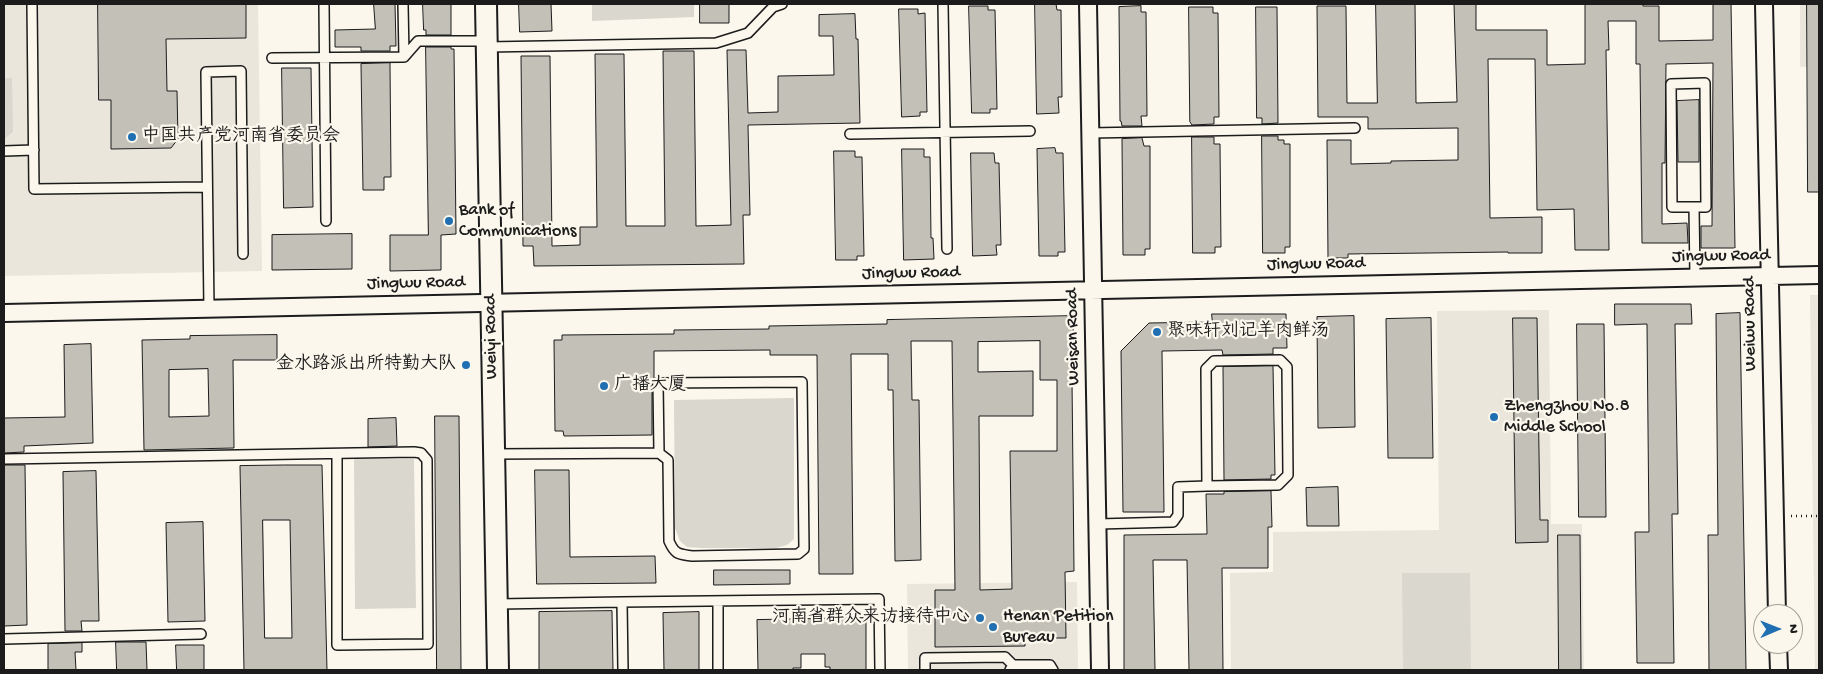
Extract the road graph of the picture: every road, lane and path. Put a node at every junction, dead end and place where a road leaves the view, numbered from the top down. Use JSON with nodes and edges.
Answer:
{"nodes":[{"id":1,"x":32,"y":4,"type":"edge"},
{"id":2,"x":324,"y":4,"type":"edge"},
{"id":3,"x":404,"y":4,"type":"edge"},
{"id":4,"x":486,"y":4,"type":"edge"},
{"id":5,"x":782,"y":4,"type":"edge"},
{"id":6,"x":943,"y":4,"type":"edge"},
{"id":7,"x":1088,"y":4,"type":"edge"},
{"id":8,"x":1764,"y":4,"type":"edge"},
{"id":9,"x":487,"y":44,"type":"junction"},
{"id":10,"x":324,"y":57,"type":"junction"},
{"id":11,"x":404,"y":57,"type":"junction"},
{"id":12,"x":272,"y":58,"type":"dead end"},
{"id":13,"x":1355,"y":128,"type":"dead end"},
{"id":14,"x":1030,"y":131,"type":"dead end"},
{"id":15,"x":945,"y":133,"type":"junction"},
{"id":16,"x":1090,"y":133,"type":"junction"},
{"id":17,"x":850,"y":134,"type":"dead end"},
{"id":18,"x":4,"y":150,"type":"edge"},
{"id":19,"x":34,"y":150,"type":"junction"},
{"id":20,"x":207,"y":187,"type":"junction"},
{"id":21,"x":1694,"y":207,"type":"junction"},
{"id":22,"x":326,"y":221,"type":"dead end"},
{"id":23,"x":947,"y":249,"type":"dead end"},
{"id":24,"x":243,"y":254,"type":"dead end"},
{"id":25,"x":1819,"y":274,"type":"edge"},
{"id":26,"x":1770,"y":276,"type":"junction"},
{"id":27,"x":1696,"y":277,"type":"junction"},
{"id":28,"x":1093,"y":290,"type":"junction"},
{"id":29,"x":491,"y":302,"type":"junction"},
{"id":30,"x":209,"y":309,"type":"junction"},
{"id":31,"x":4,"y":313,"type":"edge"},
{"id":32,"x":659,"y":453,"type":"junction"},
{"id":33,"x":337,"y":454,"type":"junction"},
{"id":34,"x":494,"y":454,"type":"junction"},
{"id":35,"x":4,"y":459,"type":"edge"},
{"id":36,"x":1207,"y":486,"type":"junction"},
{"id":37,"x":1775,"y":516,"type":"junction"},
{"id":38,"x":1819,"y":516,"type":"edge"},
{"id":39,"x":1098,"y":524,"type":"junction"},
{"id":40,"x":718,"y":601,"type":"junction"},
{"id":41,"x":622,"y":602,"type":"junction"},
{"id":42,"x":496,"y":604,"type":"junction"},
{"id":43,"x":1777,"y":604,"type":"edge"},
{"id":44,"x":202,"y":634,"type":"dead end"},
{"id":45,"x":4,"y":639,"type":"edge"},
{"id":46,"x":1778,"y":654,"type":"edge"},
{"id":47,"x":1012,"y":668,"type":"edge"},
{"id":48,"x":498,"y":670,"type":"edge"},
{"id":49,"x":623,"y":670,"type":"edge"},
{"id":50,"x":718,"y":670,"type":"edge"},
{"id":51,"x":880,"y":670,"type":"edge"},
{"id":52,"x":925,"y":670,"type":"edge"},
{"id":53,"x":1053,"y":670,"type":"edge"},
{"id":54,"x":1100,"y":670,"type":"edge"},
{"id":55,"x":1779,"y":670,"type":"edge"}],
"edges":[{"from":1,"to":19,"type":"lane"},
{"from":2,"to":10,"type":"lane"},
{"from":3,"to":11,"type":"lane"},
{"from":4,"to":9,"type":"street","name":"Weiyi Road"},
{"from":5,"to":9,"type":"lane"},
{"from":6,"to":15,"type":"lane"},
{"from":7,"to":16,"type":"street","name":"Weisan Road"},
{"from":8,"to":26,"type":"street","name":"Weiwu Road"},
{"from":9,"to":11,"type":"lane"},
{"from":9,"to":29,"type":"street","name":"Weiyi Road"},
{"from":10,"to":11,"type":"lane"},
{"from":10,"to":12,"type":"lane"},
{"from":10,"to":22,"type":"lane"},
{"from":13,"to":16,"type":"lane"},
{"from":14,"to":15,"type":"lane"},
{"from":15,"to":17,"type":"lane"},
{"from":15,"to":23,"type":"lane"},
{"from":16,"to":28,"type":"street","name":"Weisan Road"},
{"from":18,"to":19,"type":"lane"},
{"from":19,"to":20,"type":"lane"},
{"from":20,"to":24,"type":"lane"},
{"from":20,"to":30,"type":"lane"},
{"from":21,"to":21,"type":"lane"},
{"from":21,"to":27,"type":"lane"},
{"from":25,"to":26,"type":"street","name":"Jingwu Road"},
{"from":26,"to":27,"type":"street","name":"Jingwu Road"},
{"from":26,"to":37,"type":"street","name":"Weiwu Road"},
{"from":27,"to":28,"type":"street","name":"Jingwu Road"},
{"from":28,"to":29,"type":"street","name":"Jingwu Road"},
{"from":28,"to":39,"type":"street","name":"Weisan Road"},
{"from":29,"to":30,"type":"street","name":"Jingwu Road"},
{"from":29,"to":34,"type":"street","name":"Weiyi Road"},
{"from":30,"to":31,"type":"street","name":"Jingwu Road"},
{"from":32,"to":32,"type":"lane"},
{"from":32,"to":34,"type":"lane"},
{"from":33,"to":33,"type":"lane"},
{"from":33,"to":35,"type":"lane"},
{"from":34,"to":42,"type":"street","name":"Weiyi Road"},
{"from":36,"to":36,"type":"lane"},
{"from":36,"to":39,"type":"lane"},
{"from":37,"to":38,"type":"path"},
{"from":37,"to":43,"type":"street","name":"Weiwu Road"},
{"from":39,"to":54,"type":"street","name":"Weisan Road"},
{"from":40,"to":41,"type":"lane"},
{"from":40,"to":50,"type":"lane"},
{"from":40,"to":51,"type":"lane"},
{"from":41,"to":42,"type":"lane"},
{"from":41,"to":49,"type":"lane"},
{"from":42,"to":48,"type":"street","name":"Weiyi Road"},
{"from":44,"to":45,"type":"lane"},
{"from":46,"to":55,"type":"street"},
{"from":47,"to":52,"type":"lane"},
{"from":47,"to":53,"type":"lane"}]}
